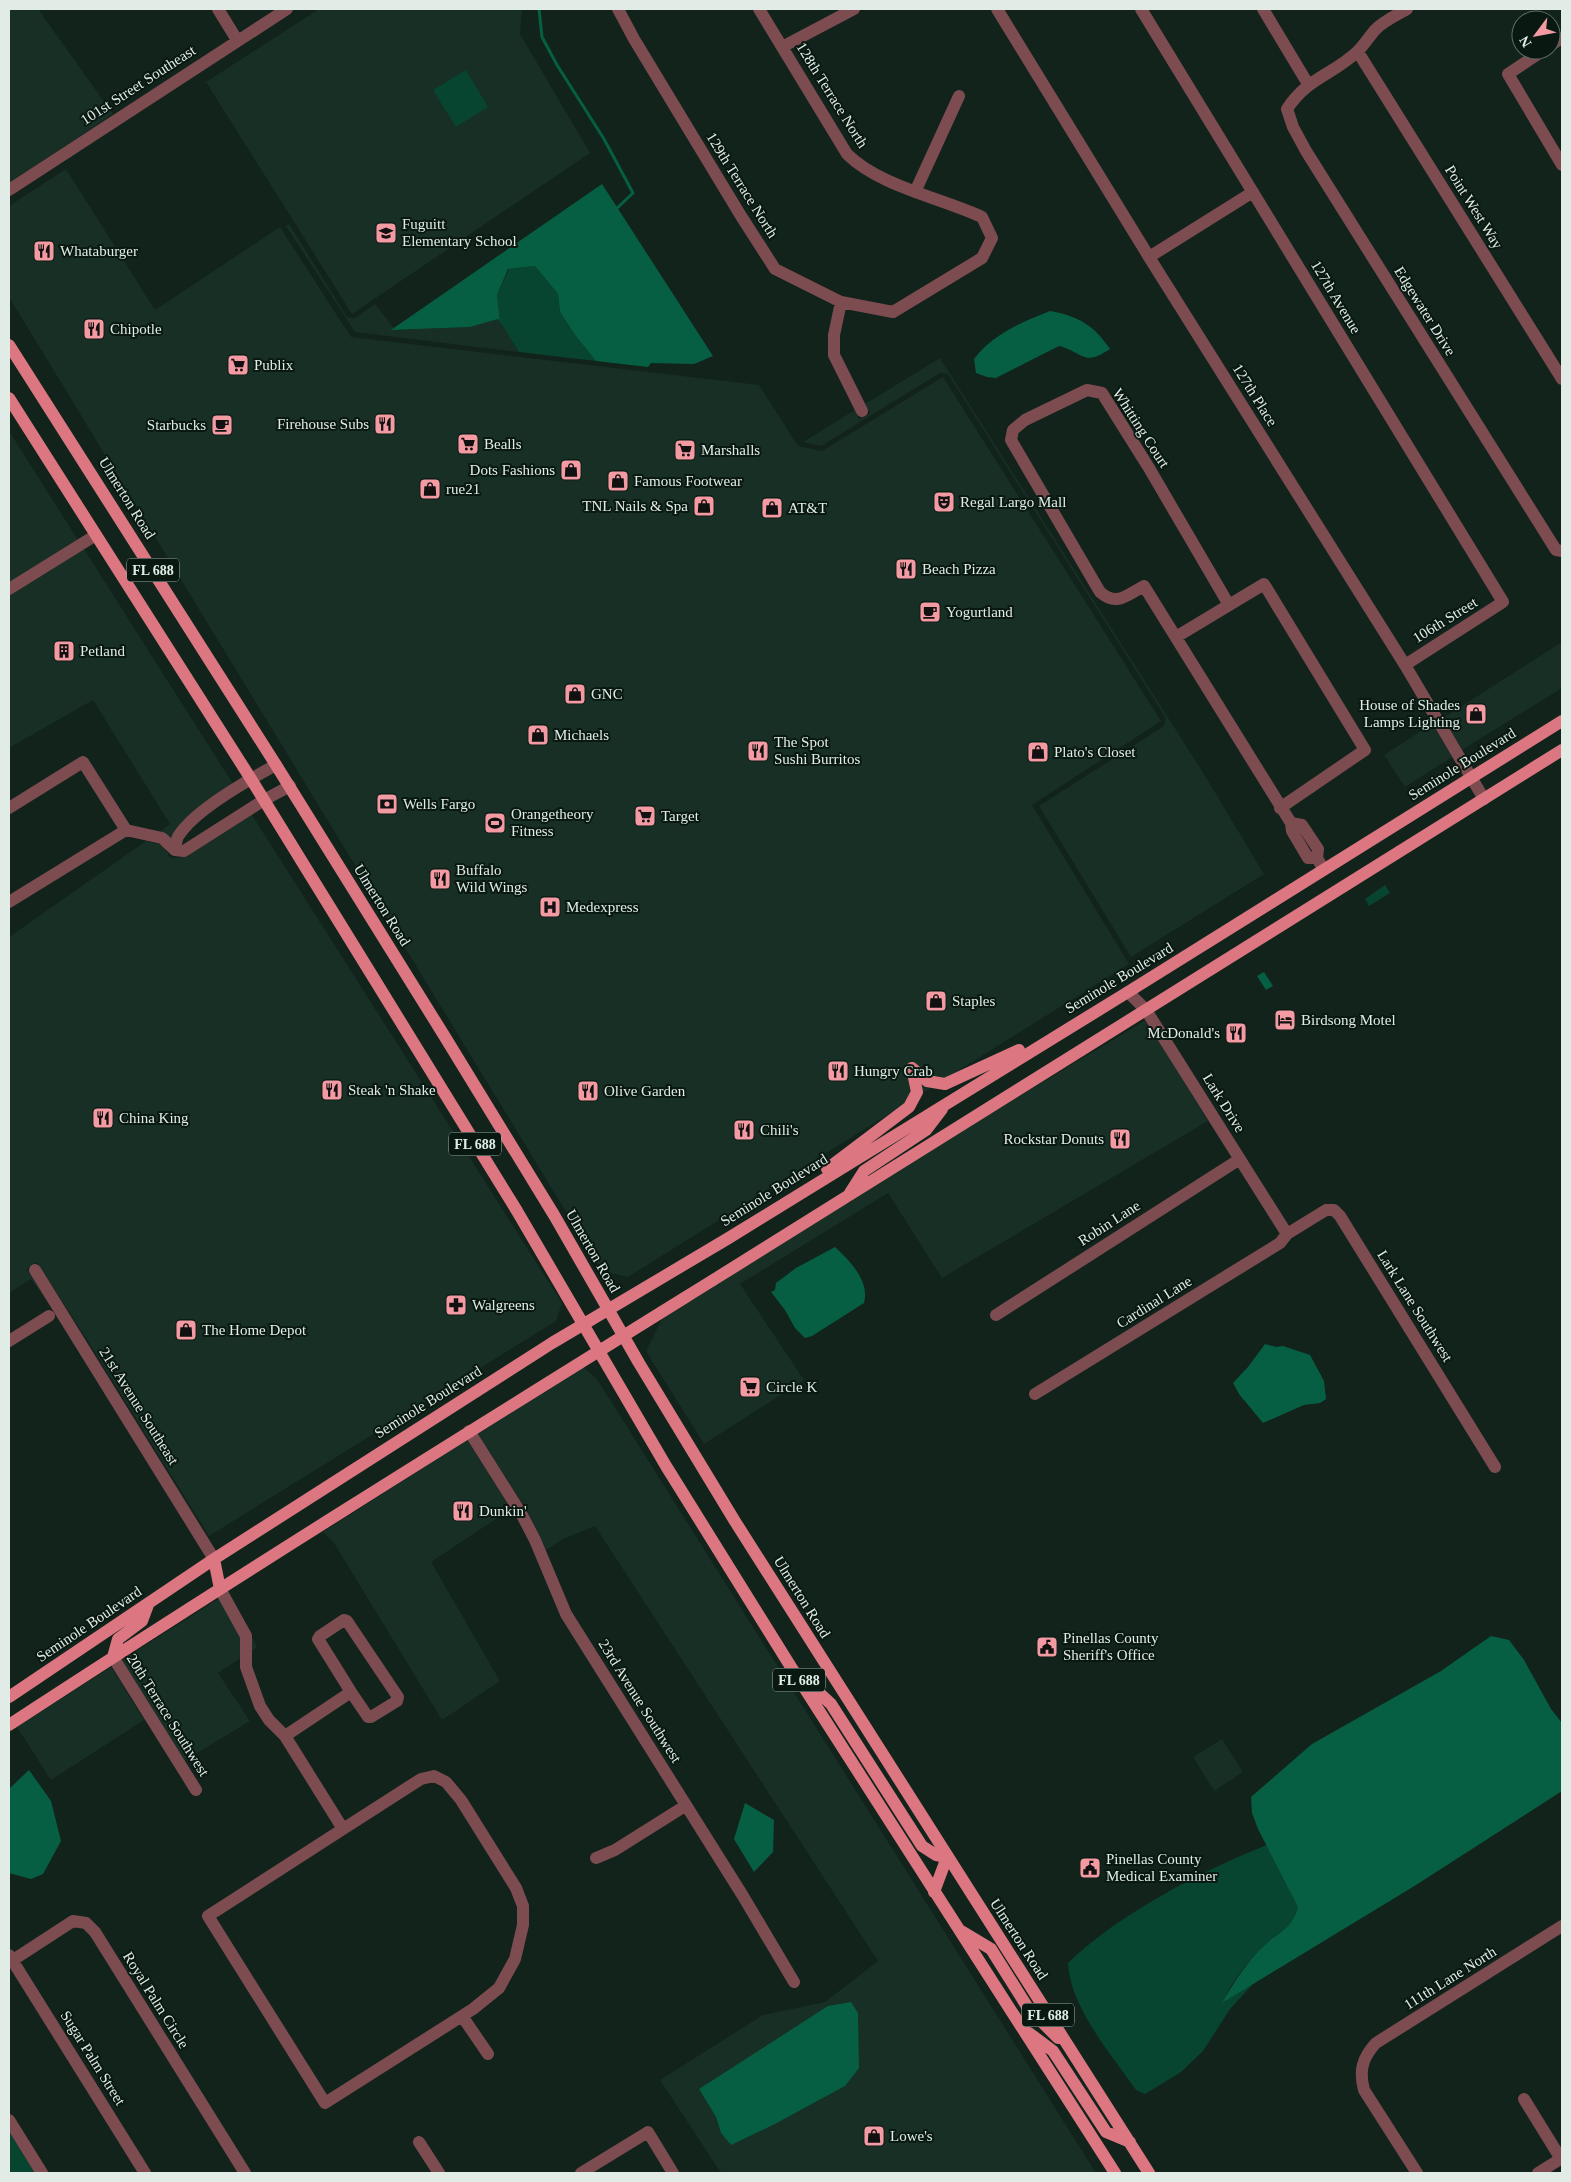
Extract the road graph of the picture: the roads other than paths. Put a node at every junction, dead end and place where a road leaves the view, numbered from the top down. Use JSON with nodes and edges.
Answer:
{"nodes":[{"id":1,"x":218,"y":9,"type":"edge"},
{"id":2,"x":287,"y":9,"type":"edge"},
{"id":3,"x":618,"y":9,"type":"edge"},
{"id":4,"x":760,"y":9,"type":"edge"},
{"id":5,"x":854,"y":9,"type":"edge"},
{"id":6,"x":998,"y":9,"type":"edge"},
{"id":7,"x":1141,"y":9,"type":"edge"},
{"id":8,"x":1263,"y":9,"type":"edge"},
{"id":9,"x":1407,"y":9,"type":"edge"},
{"id":10,"x":237,"y":40,"type":"junction"},
{"id":11,"x":782,"y":47,"type":"junction"},
{"id":12,"x":1358,"y":52,"type":"junction"},
{"id":13,"x":1529,"y":60,"type":"edge"},
{"id":14,"x":1308,"y":84,"type":"junction"},
{"id":15,"x":959,"y":96,"type":"dead end"},
{"id":16,"x":1562,"y":165,"type":"edge"},
{"id":17,"x":9,"y":190,"type":"edge"},
{"id":18,"x":915,"y":192,"type":"junction"},
{"id":19,"x":1253,"y":192,"type":"junction"},
{"id":20,"x":1149,"y":257,"type":"junction"},
{"id":21,"x":841,"y":302,"type":"junction"},
{"id":22,"x":893,"y":312,"type":"joint"},
{"id":23,"x":9,"y":344,"type":"edge"},
{"id":24,"x":1562,"y":379,"type":"edge"},
{"id":25,"x":9,"y":398,"type":"edge"},
{"id":26,"x":862,"y":411,"type":"dead end"},
{"id":27,"x":96,"y":535,"type":"junction"},
{"id":28,"x":1562,"y":551,"type":"edge"},
{"id":29,"x":9,"y":589,"type":"edge"},
{"id":30,"x":1503,"y":602,"type":"joint"},
{"id":31,"x":1229,"y":606,"type":"junction"},
{"id":32,"x":1176,"y":638,"type":"junction"},
{"id":33,"x":1404,"y":665,"type":"junction"},
{"id":34,"x":1562,"y":721,"type":"edge"},
{"id":35,"x":1562,"y":750,"type":"edge"},
{"id":36,"x":276,"y":765,"type":"junction"},
{"id":37,"x":1471,"y":778,"type":"junction"},
{"id":38,"x":251,"y":779,"type":"junction"},
{"id":39,"x":290,"y":786,"type":"junction"},
{"id":40,"x":264,"y":800,"type":"junction"},
{"id":41,"x":1484,"y":800,"type":"junction"},
{"id":42,"x":9,"y":808,"type":"edge"},
{"id":43,"x":1280,"y":808,"type":"junction"},
{"id":44,"x":126,"y":830,"type":"junction"},
{"id":45,"x":175,"y":850,"type":"junction"},
{"id":46,"x":1324,"y":869,"type":"junction"},
{"id":47,"x":9,"y":902,"type":"edge"},
{"id":48,"x":1128,"y":992,"type":"junction"},
{"id":49,"x":1146,"y":1010,"type":"junction"},
{"id":50,"x":1070,"y":1027,"type":"junction"},
{"id":51,"x":947,"y":1103,"type":"junction"},
{"id":52,"x":1240,"y":1159,"type":"junction"},
{"id":53,"x":849,"y":1196,"type":"junction"},
{"id":54,"x":786,"y":1202,"type":"junction"},
{"id":55,"x":1287,"y":1234,"type":"junction"},
{"id":56,"x":35,"y":1270,"type":"dead end"},
{"id":57,"x":608,"y":1309,"type":"junction"},
{"id":58,"x":996,"y":1315,"type":"dead end"},
{"id":59,"x":49,"y":1316,"type":"dead end"},
{"id":60,"x":582,"y":1324,"type":"junction"},
{"id":61,"x":623,"y":1336,"type":"junction"},
{"id":62,"x":9,"y":1341,"type":"edge"},
{"id":63,"x":597,"y":1351,"type":"junction"},
{"id":64,"x":1036,"y":1394,"type":"dead end"},
{"id":65,"x":469,"y":1431,"type":"junction"},
{"id":66,"x":1495,"y":1467,"type":"dead end"},
{"id":67,"x":214,"y":1560,"type":"junction"},
{"id":68,"x":220,"y":1589,"type":"junction"},
{"id":69,"x":148,"y":1605,"type":"junction"},
{"id":70,"x":113,"y":1657,"type":"junction"},
{"id":71,"x":791,"y":1667,"type":"junction"},
{"id":72,"x":351,"y":1692,"type":"junction"},
{"id":73,"x":14,"y":1694,"type":"edge"},
{"id":74,"x":9,"y":1707,"type":"edge"},
{"id":75,"x":9,"y":1725,"type":"edge"},
{"id":76,"x":285,"y":1736,"type":"junction"},
{"id":77,"x":196,"y":1790,"type":"dead end"},
{"id":78,"x":685,"y":1806,"type":"junction"},
{"id":79,"x":343,"y":1829,"type":"junction"},
{"id":80,"x":947,"y":1857,"type":"junction"},
{"id":81,"x":596,"y":1858,"type":"dead end"},
{"id":82,"x":934,"y":1892,"type":"junction"},
{"id":83,"x":1562,"y":1926,"type":"edge"},
{"id":84,"x":959,"y":1931,"type":"junction"},
{"id":85,"x":11,"y":1957,"type":"edge"},
{"id":86,"x":794,"y":1982,"type":"dead end"},
{"id":87,"x":462,"y":2016,"type":"junction"},
{"id":88,"x":1021,"y":2026,"type":"junction"},
{"id":89,"x":1068,"y":2046,"type":"junction"},
{"id":90,"x":488,"y":2054,"type":"dead end"},
{"id":91,"x":1524,"y":2099,"type":"dead end"},
{"id":92,"x":9,"y":2120,"type":"edge"},
{"id":93,"x":419,"y":2142,"type":"dead end"},
{"id":94,"x":1130,"y":2142,"type":"junction"},
{"id":95,"x":1562,"y":2158,"type":"edge"},
{"id":96,"x":42,"y":2173,"type":"edge"},
{"id":97,"x":145,"y":2173,"type":"edge"},
{"id":98,"x":245,"y":2173,"type":"edge"},
{"id":99,"x":439,"y":2173,"type":"edge"},
{"id":100,"x":581,"y":2173,"type":"edge"},
{"id":101,"x":673,"y":2173,"type":"edge"},
{"id":102,"x":1114,"y":2173,"type":"edge"},
{"id":103,"x":1149,"y":2173,"type":"edge"},
{"id":104,"x":1417,"y":2173,"type":"edge"},
{"id":105,"x":1538,"y":2173,"type":"edge"}],
"edges":[{"from":1,"to":10,"type":"street"},
{"from":2,"to":10,"type":"street","name":"101st Street Southeast"},
{"from":3,"to":21,"type":"street","name":"129th Terrace North"},
{"from":4,"to":11,"type":"street","name":"128th Terrace North"},
{"from":5,"to":11,"type":"street"},
{"from":6,"to":20,"type":"street","name":"127th Place"},
{"from":7,"to":19,"type":"street","name":"127th Avenue"},
{"from":8,"to":14,"type":"street"},
{"from":9,"to":12,"type":"street"},
{"from":10,"to":17,"type":"street","name":"101st Street Southeast"},
{"from":11,"to":18,"type":"street","name":"128th Terrace North"},
{"from":12,"to":14,"type":"street"},
{"from":12,"to":24,"type":"street","name":"Point West Way"},
{"from":13,"to":16,"type":"street"},
{"from":14,"to":28,"type":"street","name":"Edgewater Drive"},
{"from":15,"to":18,"type":"street"},
{"from":18,"to":22,"type":"street","name":"128th Terrace North"},
{"from":19,"to":20,"type":"street"},
{"from":19,"to":30,"type":"street","name":"127th Avenue"},
{"from":20,"to":33,"type":"street","name":"127th Place"},
{"from":21,"to":22,"type":"street","name":"129th Terrace North"},
{"from":21,"to":26,"type":"street"},
{"from":23,"to":36,"type":"main road","name":"Ulmerton Road","number":"FL 688"},
{"from":25,"to":27,"type":"main road","number":"FL 688"},
{"from":27,"to":29,"type":"street"},
{"from":27,"to":38,"type":"main road","number":"FL 688"},
{"from":30,"to":33,"type":"street","name":"106th Street"},
{"from":31,"to":32,"type":"street"},
{"from":31,"to":32,"type":"street","name":"Whitting Court"},
{"from":31,"to":43,"type":"street"},
{"from":32,"to":43,"type":"street","name":"Whitting Court"},
{"from":33,"to":37,"type":"street","name":"127th Place"},
{"from":34,"to":37,"type":"main road","name":"Seminole Boulevard"},
{"from":35,"to":41,"type":"main road"},
{"from":36,"to":38,"type":"street"},
{"from":36,"to":39,"type":"main road","name":"Ulmerton Road","number":"FL 688"},
{"from":37,"to":41,"type":"street","name":"127th Place"},
{"from":37,"to":46,"type":"main road","name":"Seminole Boulevard"},
{"from":38,"to":40,"type":"main road","number":"FL 688"},
{"from":38,"to":45,"type":"street"},
{"from":39,"to":40,"type":"street"},
{"from":39,"to":57,"type":"main road","name":"Ulmerton Road","number":"FL 688"},
{"from":40,"to":45,"type":"street"},
{"from":40,"to":60,"type":"main road","number":"FL 688"},
{"from":41,"to":49,"type":"main road"},
{"from":42,"to":44,"type":"street"},
{"from":43,"to":46,"type":"street","name":"Whitting Court"},
{"from":44,"to":45,"type":"street"},
{"from":44,"to":47,"type":"street"},
{"from":46,"to":48,"type":"main road","name":"Seminole Boulevard"},
{"from":48,"to":49,"type":"street","name":"Lark Drive"},
{"from":48,"to":50,"type":"main road","name":"Seminole Boulevard"},
{"from":49,"to":52,"type":"street","name":"Lark Drive"},
{"from":49,"to":53,"type":"main road"},
{"from":50,"to":51,"type":"main road","name":"Seminole Boulevard"},
{"from":50,"to":54,"type":"main road"},
{"from":51,"to":53,"type":"main road"},
{"from":51,"to":54,"type":"main road","name":"Seminole Boulevard"},
{"from":52,"to":55,"type":"street","name":"Lark Drive"},
{"from":52,"to":58,"type":"street","name":"Robin Lane"},
{"from":53,"to":61,"type":"main road"},
{"from":54,"to":57,"type":"main road","name":"Seminole Boulevard"},
{"from":55,"to":64,"type":"street","name":"Cardinal Lane"},
{"from":55,"to":66,"type":"street","name":"Lark Lane Southwest"},
{"from":56,"to":67,"type":"street","name":"21st Avenue Southeast"},
{"from":57,"to":60,"type":"main road","name":"Seminole Boulevard"},
{"from":57,"to":61,"type":"main road","name":"Ulmerton Road","number":"FL 688"},
{"from":59,"to":62,"type":"street"},
{"from":60,"to":63,"type":"main road","number":"FL 688"},
{"from":60,"to":67,"type":"main road","name":"Seminole Boulevard"},
{"from":61,"to":63,"type":"main road"},
{"from":61,"to":80,"type":"main road","name":"Ulmerton Road","number":"FL 688"},
{"from":63,"to":65,"type":"main road"},
{"from":63,"to":71,"type":"main road","number":"FL 688"},
{"from":65,"to":68,"type":"main road"},
{"from":65,"to":78,"type":"street","name":"23rd Avenue Southwest"},
{"from":67,"to":68,"type":"main road"},
{"from":67,"to":69,"type":"main road","name":"Seminole Boulevard"},
{"from":68,"to":70,"type":"main road"},
{"from":68,"to":76,"type":"street"},
{"from":69,"to":70,"type":"main road"},
{"from":69,"to":73,"type":"main road","name":"Seminole Boulevard"},
{"from":70,"to":75,"type":"main road"},
{"from":70,"to":77,"type":"street","name":"20th Terrace Southwest"},
{"from":71,"to":80,"type":"main road"},
{"from":71,"to":82,"type":"main road","number":"FL 688"},
{"from":72,"to":72,"type":"street"},
{"from":72,"to":76,"type":"street"},
{"from":73,"to":74,"type":"main road"},
{"from":76,"to":79,"type":"street"},
{"from":78,"to":81,"type":"street"},
{"from":78,"to":86,"type":"street","name":"23rd Avenue Southwest"},
{"from":79,"to":87,"type":"street"},
{"from":79,"to":87,"type":"street"},
{"from":80,"to":82,"type":"main road"},
{"from":80,"to":89,"type":"main road","name":"Ulmerton Road","number":"FL 688"},
{"from":82,"to":84,"type":"main road","number":"FL 688"},
{"from":83,"to":104,"type":"street","name":"111th Lane North"},
{"from":84,"to":88,"type":"main road","number":"FL 688"},
{"from":84,"to":89,"type":"main road"},
{"from":85,"to":97,"type":"street","name":"Sugar Palm Street"},
{"from":85,"to":98,"type":"street","name":"Royal Palm Circle"},
{"from":87,"to":90,"type":"street"},
{"from":88,"to":94,"type":"main road"},
{"from":88,"to":102,"type":"main road","number":"FL 688"},
{"from":89,"to":94,"type":"main road","name":"Ulmerton Road","number":"FL 688"},
{"from":91,"to":95,"type":"street"},
{"from":92,"to":96,"type":"street"},
{"from":93,"to":99,"type":"street"},
{"from":94,"to":103,"type":"main road","name":"Ulmerton Road","number":"FL 688"},
{"from":95,"to":105,"type":"street"},
{"from":100,"to":101,"type":"street"}]}
